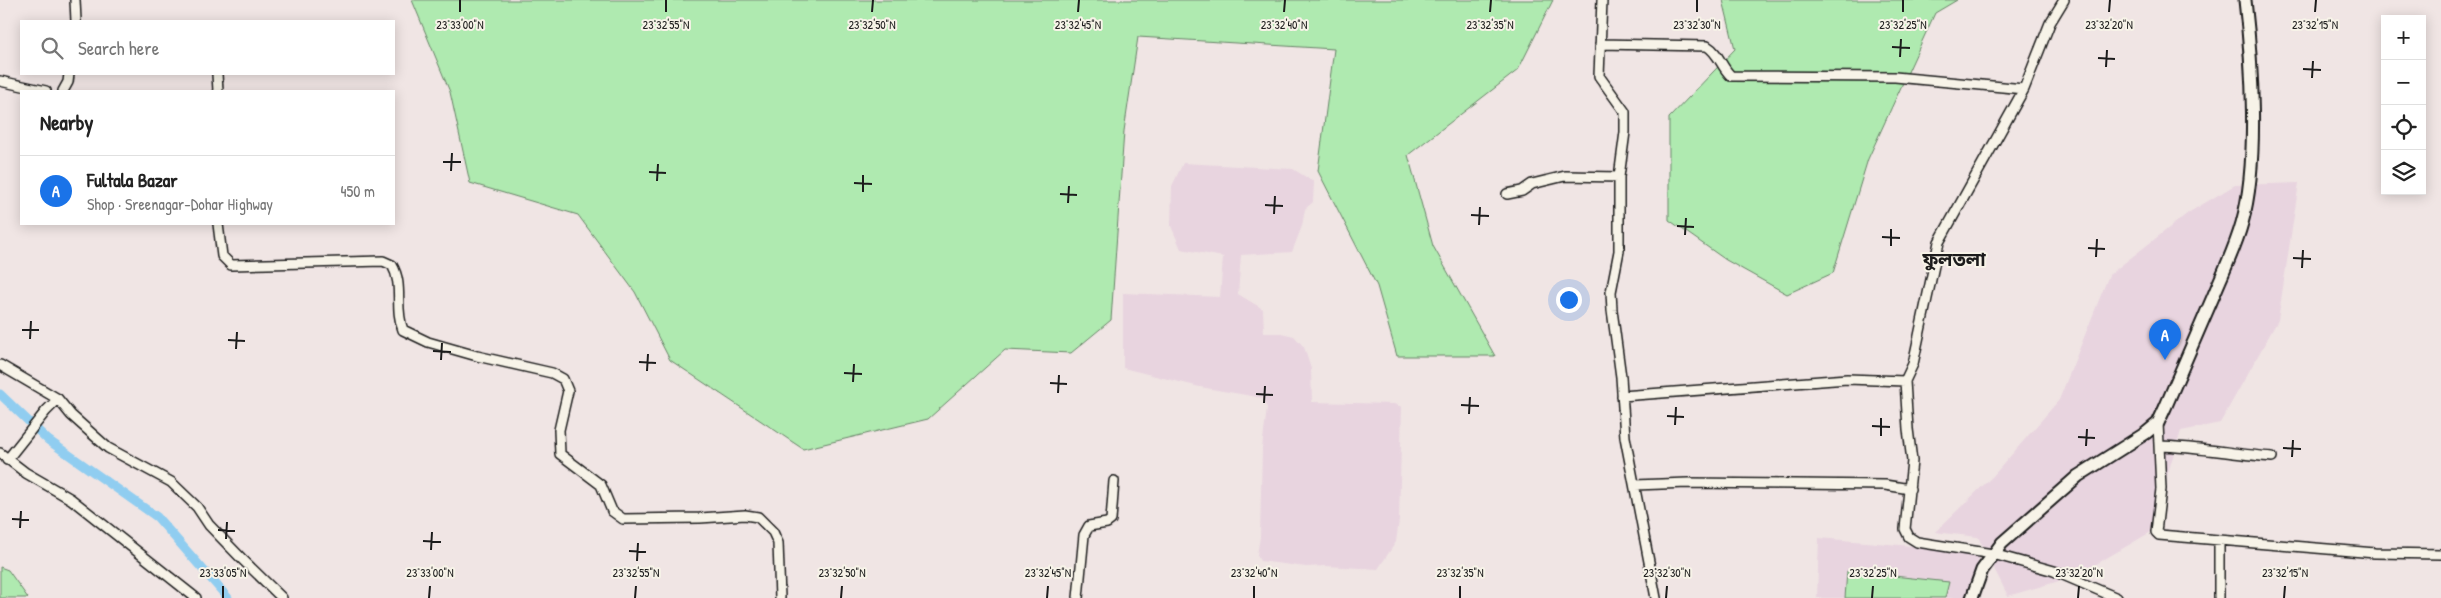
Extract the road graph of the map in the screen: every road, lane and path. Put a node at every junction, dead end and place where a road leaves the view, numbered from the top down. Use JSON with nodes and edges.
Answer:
{"nodes":[{"id":1,"x":75,"y":0,"type":"edge"},
{"id":2,"x":1602,"y":0,"type":"edge"},
{"id":3,"x":2064,"y":0,"type":"edge"},
{"id":4,"x":2245,"y":0,"type":"edge"},
{"id":5,"x":76,"y":20,"type":"edge"},
{"id":6,"x":1600,"y":44,"type":"junction"},
{"id":7,"x":69,"y":75,"type":"edge"},
{"id":8,"x":217,"y":75,"type":"edge"},
{"id":9,"x":0,"y":81,"type":"edge"},
{"id":10,"x":2024,"y":89,"type":"junction"},
{"id":11,"x":41,"y":90,"type":"edge"},
{"id":12,"x":64,"y":90,"type":"edge"},
{"id":13,"x":218,"y":90,"type":"edge"},
{"id":14,"x":1619,"y":177,"type":"junction"},
{"id":15,"x":1507,"y":194,"type":"dead end"},
{"id":16,"x":218,"y":225,"type":"edge"},
{"id":17,"x":0,"y":365,"type":"edge"},
{"id":18,"x":1905,"y":381,"type":"junction"},
{"id":19,"x":1622,"y":396,"type":"junction"},
{"id":20,"x":58,"y":399,"type":"junction"},
{"id":21,"x":2158,"y":423,"type":"junction"},
{"id":22,"x":2159,"y":446,"type":"junction"},
{"id":23,"x":0,"y":453,"type":"edge"},
{"id":24,"x":2272,"y":457,"type":"dead end"},
{"id":25,"x":7,"y":460,"type":"junction"},
{"id":26,"x":1114,"y":481,"type":"dead end"},
{"id":27,"x":1635,"y":486,"type":"junction"},
{"id":28,"x":1910,"y":489,"type":"junction"},
{"id":29,"x":2219,"y":540,"type":"junction"},
{"id":30,"x":1993,"y":554,"type":"junction"},
{"id":31,"x":2441,"y":554,"type":"edge"},
{"id":32,"x":196,"y":598,"type":"edge"},
{"id":33,"x":282,"y":598,"type":"edge"},
{"id":34,"x":780,"y":598,"type":"edge"},
{"id":35,"x":1078,"y":598,"type":"edge"},
{"id":36,"x":1656,"y":598,"type":"edge"},
{"id":37,"x":1972,"y":598,"type":"edge"},
{"id":38,"x":2117,"y":598,"type":"edge"},
{"id":39,"x":2219,"y":598,"type":"edge"}],
"edges":[{"from":1,"to":5,"type":"street"},
{"from":2,"to":6,"type":"street"},
{"from":3,"to":10,"type":"street"},
{"from":4,"to":21,"type":"main road"},
{"from":6,"to":10,"type":"street"},
{"from":6,"to":14,"type":"street"},
{"from":7,"to":12,"type":"street"},
{"from":8,"to":13,"type":"street"},
{"from":9,"to":11,"type":"street"},
{"from":10,"to":18,"type":"street"},
{"from":14,"to":15,"type":"street"},
{"from":14,"to":19,"type":"street"},
{"from":16,"to":34,"type":"street"},
{"from":17,"to":20,"type":"street"},
{"from":18,"to":19,"type":"street"},
{"from":18,"to":28,"type":"street"},
{"from":19,"to":27,"type":"street"},
{"from":20,"to":25,"type":"street"},
{"from":20,"to":33,"type":"street"},
{"from":21,"to":22,"type":"street"},
{"from":21,"to":30,"type":"main road"},
{"from":22,"to":24,"type":"street"},
{"from":22,"to":29,"type":"street"},
{"from":23,"to":25,"type":"street"},
{"from":25,"to":32,"type":"street"},
{"from":26,"to":35,"type":"street"},
{"from":27,"to":28,"type":"street"},
{"from":27,"to":36,"type":"street"},
{"from":28,"to":30,"type":"street"},
{"from":29,"to":31,"type":"street"},
{"from":29,"to":39,"type":"street"},
{"from":30,"to":37,"type":"main road"},
{"from":30,"to":38,"type":"street"}]}
